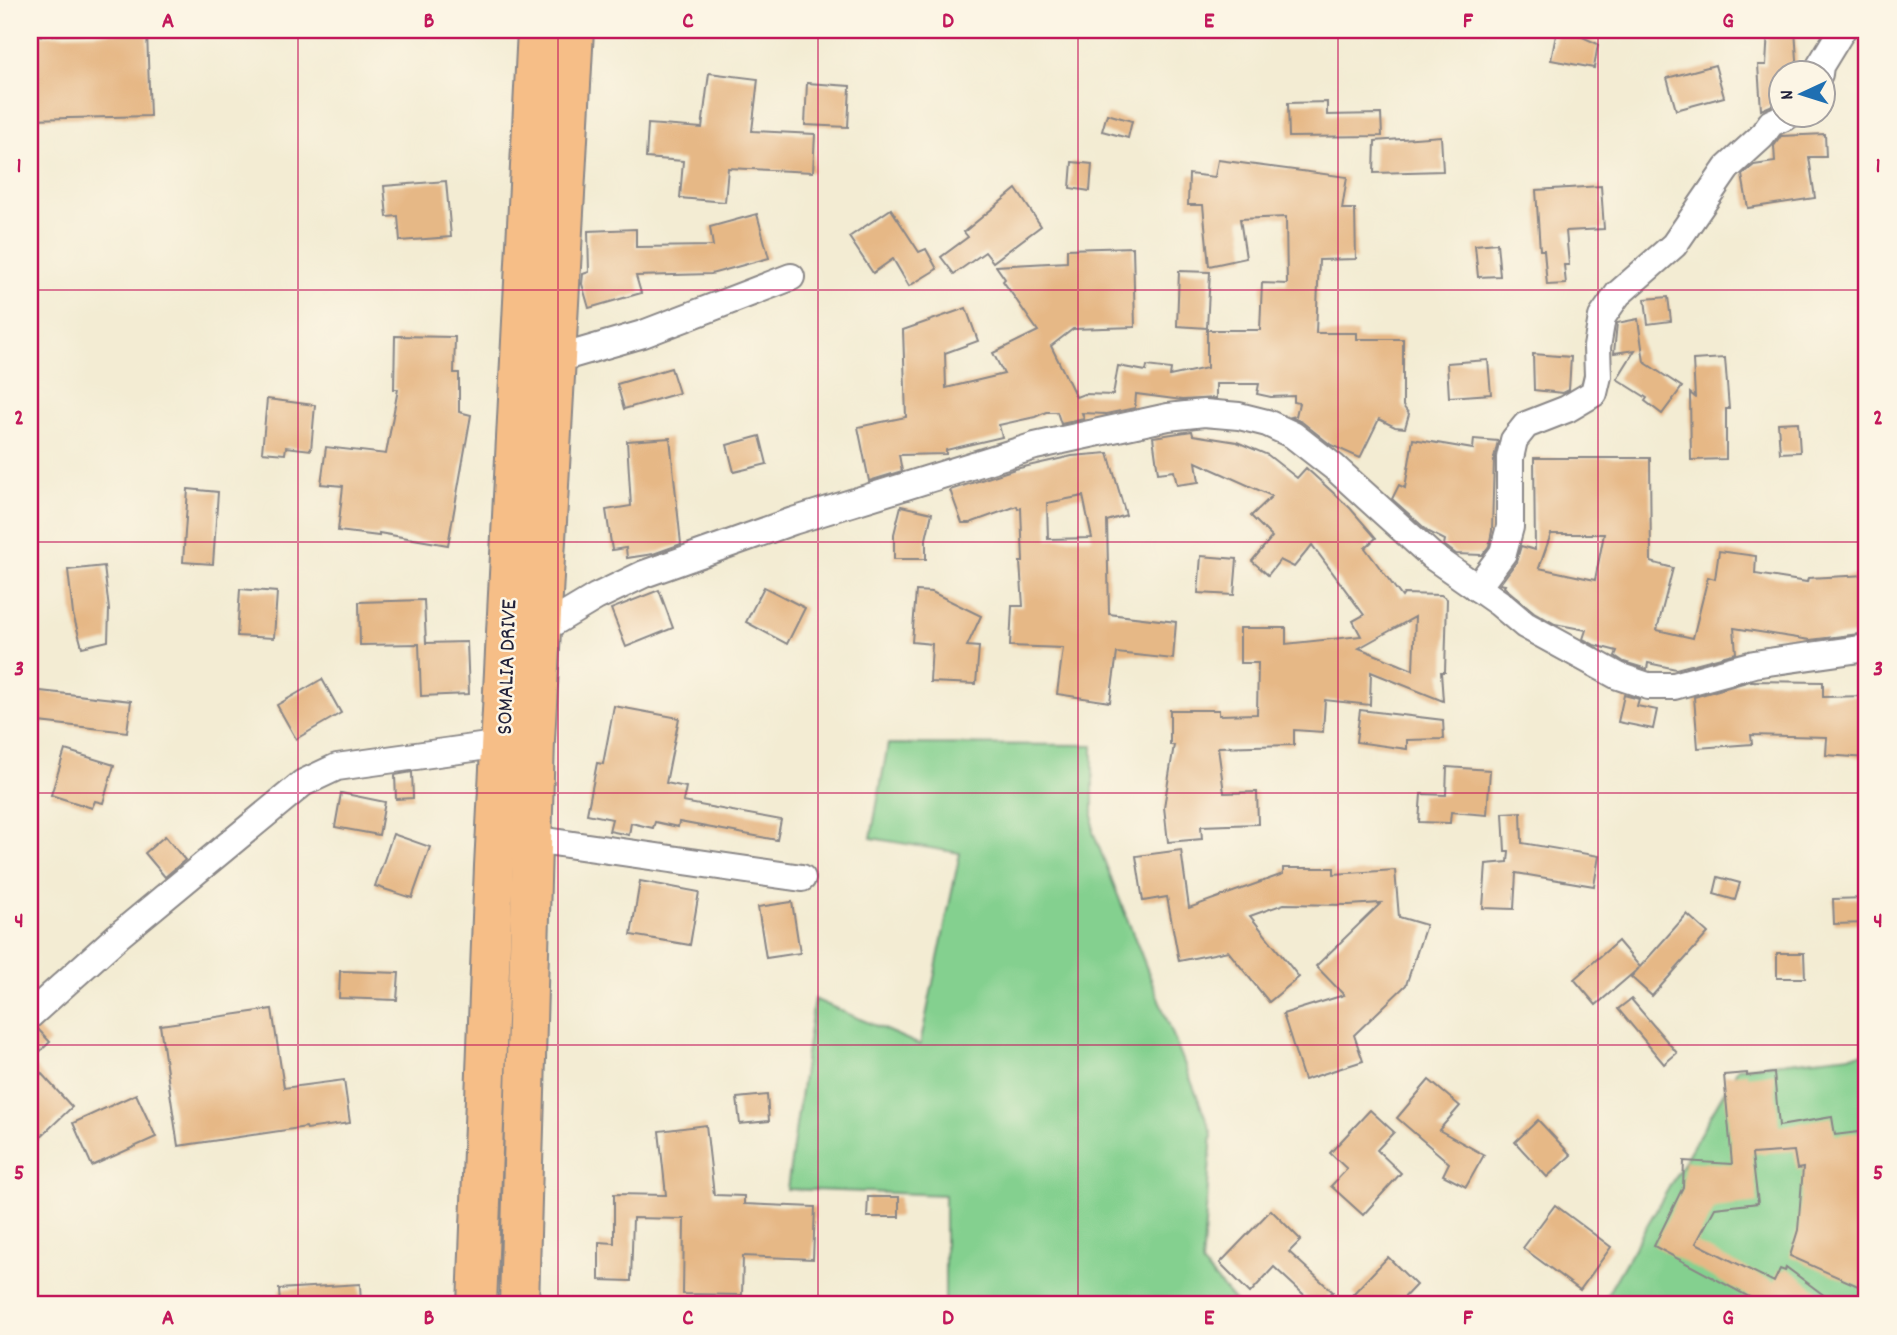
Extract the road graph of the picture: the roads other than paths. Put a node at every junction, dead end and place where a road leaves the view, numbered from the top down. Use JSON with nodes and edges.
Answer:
{"nodes":[{"id":1,"x":537,"y":30,"type":"edge"},
{"id":2,"x":574,"y":30,"type":"edge"},
{"id":3,"x":1842,"y":30,"type":"edge"},
{"id":4,"x":1824,"y":60,"type":"edge"},
{"id":5,"x":1768,"y":127,"type":"edge"},
{"id":6,"x":792,"y":277,"type":"dead end"},
{"id":7,"x":557,"y":359,"type":"junction"},
{"id":8,"x":1477,"y":588,"type":"junction"},
{"id":9,"x":541,"y":630,"type":"junction"},
{"id":10,"x":1867,"y":648,"type":"edge"},
{"id":11,"x":502,"y":744,"type":"junction"},
{"id":12,"x":532,"y":839,"type":"junction"},
{"id":13,"x":802,"y":878,"type":"dead end"},
{"id":14,"x":30,"y":1015,"type":"edge"},
{"id":15,"x":477,"y":1305,"type":"edge"},
{"id":16,"x":519,"y":1305,"type":"edge"}],
"edges":[{"from":1,"to":11,"type":"main road","name":"SOMALIA DRIVE"},
{"from":2,"to":7,"type":"main road","name":"SOMALIA DRIVE"},
{"from":3,"to":4,"type":"street"},
{"from":5,"to":8,"type":"street"},
{"from":6,"to":7,"type":"street"},
{"from":7,"to":9,"type":"main road","name":"SOMALIA DRIVE"},
{"from":8,"to":9,"type":"street"},
{"from":8,"to":10,"type":"street"},
{"from":9,"to":12,"type":"main road","name":"SOMALIA DRIVE"},
{"from":11,"to":14,"type":"street"},
{"from":11,"to":15,"type":"main road","name":"SOMALIA DRIVE"},
{"from":12,"to":13,"type":"street"},
{"from":12,"to":16,"type":"main road","name":"SOMALIA DRIVE"}]}
